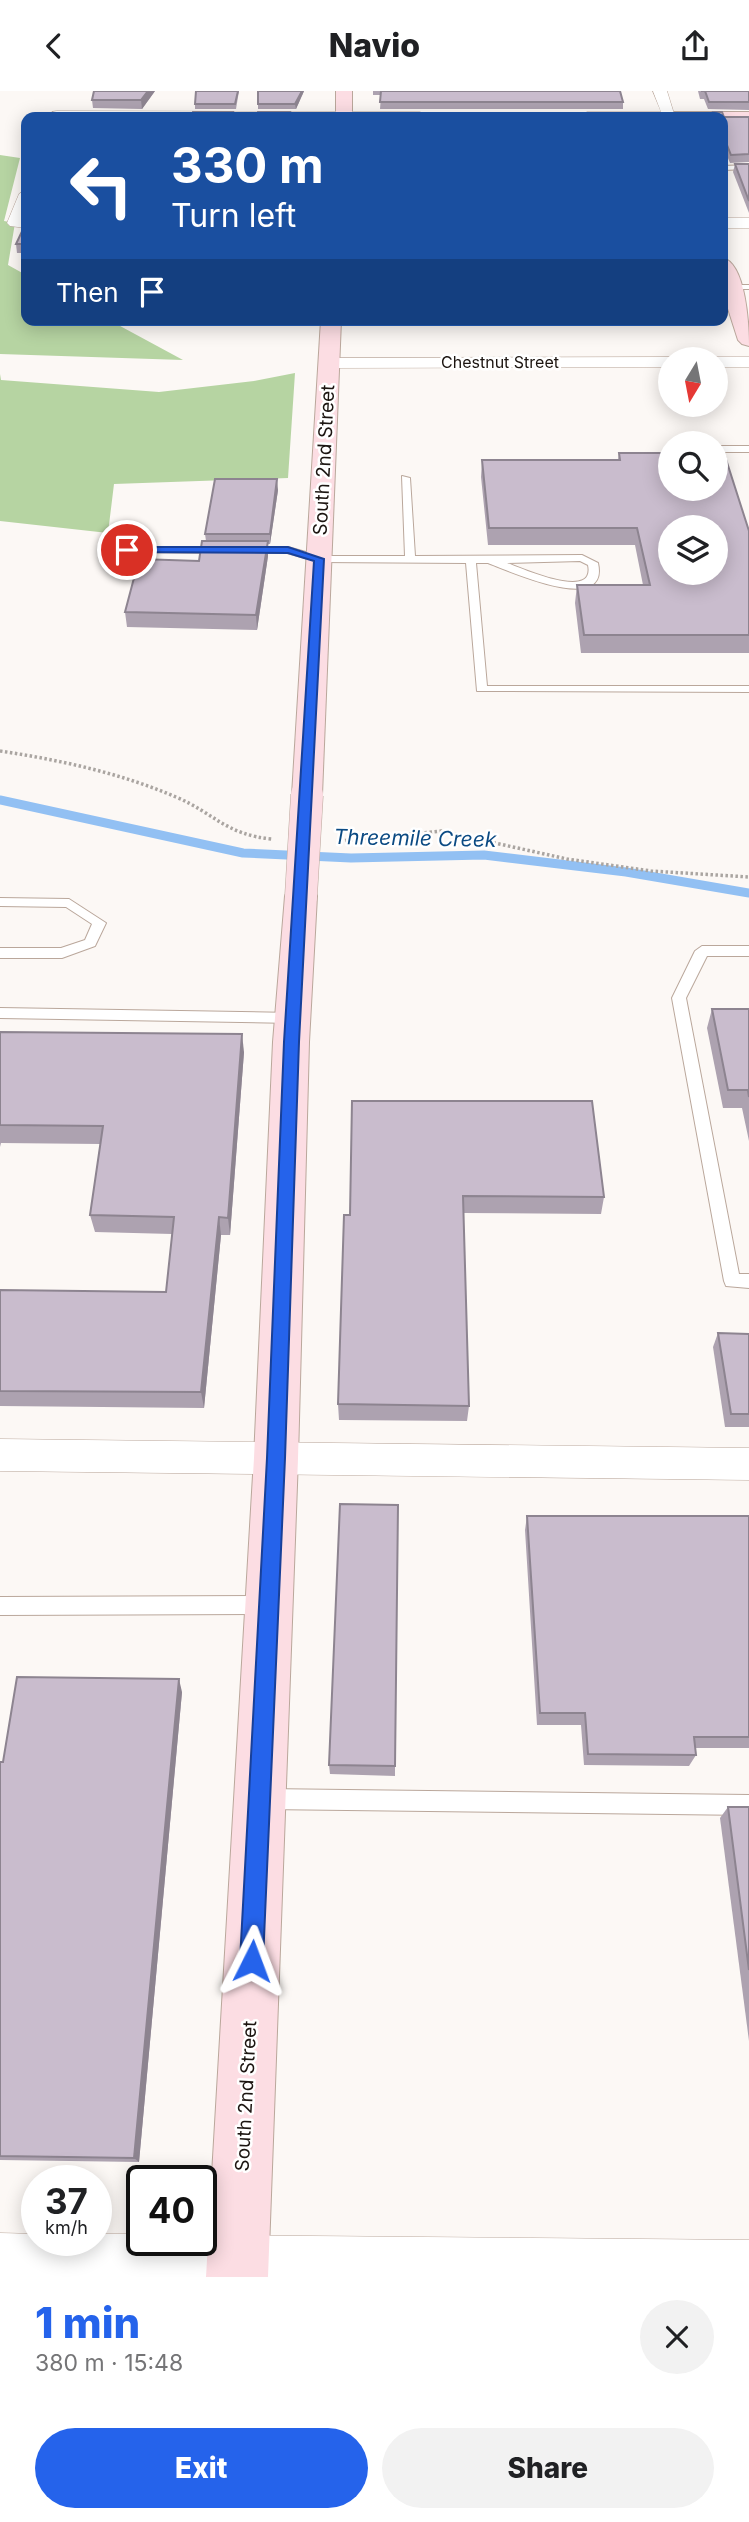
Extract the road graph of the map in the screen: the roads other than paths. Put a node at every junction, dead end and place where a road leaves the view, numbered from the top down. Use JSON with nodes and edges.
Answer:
{"nodes":[{"id":1,"x":344,"y":91,"type":"edge"},
{"id":2,"x":660,"y":91,"type":"edge"},
{"id":3,"x":58,"y":111,"type":"edge"},
{"id":4,"x":85,"y":112,"type":"edge"},
{"id":5,"x":344,"y":112,"type":"edge"},
{"id":6,"x":667,"y":112,"type":"edge"},
{"id":7,"x":728,"y":117,"type":"edge"},
{"id":8,"x":749,"y":117,"type":"edge"},
{"id":9,"x":728,"y":167,"type":"edge"},
{"id":10,"x":749,"y":167,"type":"edge"},
{"id":11,"x":728,"y":223,"type":"edge"},
{"id":12,"x":749,"y":223,"type":"edge"},
{"id":13,"x":734,"y":287,"type":"edge"},
{"id":14,"x":331,"y":326,"type":"edge"},
{"id":15,"x":749,"y":340,"type":"edge"},
{"id":16,"x":329,"y":362,"type":"junction"},
{"id":17,"x":658,"y":362,"type":"edge"},
{"id":18,"x":728,"y":362,"type":"edge"},
{"id":19,"x":749,"y":362,"type":"edge"},
{"id":20,"x":728,"y":449,"type":"edge"},
{"id":21,"x":749,"y":449,"type":"edge"},
{"id":22,"x":405,"y":478,"type":"dead end"},
{"id":23,"x":127,"y":550,"type":"dead end"},
{"id":24,"x":319,"y":559,"type":"junction"},
{"id":25,"x":410,"y":560,"type":"junction"},
{"id":26,"x":471,"y":560,"type":"junction"},
{"id":27,"x":489,"y":560,"type":"junction"},
{"id":28,"x":749,"y":689,"type":"edge"},
{"id":29,"x":0,"y":902,"type":"edge"},
{"id":30,"x":749,"y":951,"type":"edge"},
{"id":31,"x":0,"y":953,"type":"edge"},
{"id":32,"x":0,"y":1013,"type":"edge"},
{"id":33,"x":293,"y":1018,"type":"junction"},
{"id":34,"x":749,"y":1280,"type":"edge"},
{"id":35,"x":0,"y":1455,"type":"edge"},
{"id":36,"x":276,"y":1458,"type":"junction"},
{"id":37,"x":749,"y":1464,"type":"edge"},
{"id":38,"x":268,"y":1605,"type":"junction"},
{"id":39,"x":0,"y":1606,"type":"edge"},
{"id":40,"x":259,"y":1798,"type":"junction"},
{"id":41,"x":749,"y":1805,"type":"edge"},
{"id":42,"x":0,"y":2257,"type":"edge"},
{"id":43,"x":749,"y":2265,"type":"edge"},
{"id":44,"x":238,"y":2268,"type":"edge"}],
"edges":[{"from":1,"to":5,"type":"street"},
{"from":2,"to":6,"type":"street"},
{"from":3,"to":4,"type":"street"},
{"from":7,"to":8,"type":"street"},
{"from":9,"to":10,"type":"lane"},
{"from":11,"to":12,"type":"street"},
{"from":13,"to":15,"type":"street"},
{"from":14,"to":16,"type":"street","name":"South 2nd Street"},
{"from":16,"to":17,"type":"street","name":"Chestnut Street"},
{"from":16,"to":24,"type":"street","name":"South 2nd Street"},
{"from":18,"to":19,"type":"street"},
{"from":20,"to":21,"type":"lane"},
{"from":22,"to":25,"type":"lane"},
{"from":23,"to":24,"type":"lane"},
{"from":24,"to":25,"type":"lane"},
{"from":24,"to":33,"type":"street","name":"South 2nd Street","bridge":true},
{"from":25,"to":26,"type":"lane"},
{"from":26,"to":27,"type":"lane"},
{"from":26,"to":28,"type":"lane"},
{"from":27,"to":27,"type":"lane"},
{"from":29,"to":31,"type":"lane"},
{"from":30,"to":34,"type":"lane"},
{"from":32,"to":33,"type":"lane"},
{"from":33,"to":36,"type":"street","name":"South 2nd Street"},
{"from":35,"to":36,"type":"street"},
{"from":36,"to":37,"type":"street"},
{"from":36,"to":38,"type":"street","name":"South 2nd Street"},
{"from":38,"to":39,"type":"lane"},
{"from":38,"to":40,"type":"street","name":"South 2nd Street"},
{"from":40,"to":41,"type":"lane"},
{"from":40,"to":44,"type":"street","name":"South 2nd Street"},
{"from":42,"to":44,"type":"street"},
{"from":43,"to":44,"type":"street"}]}
